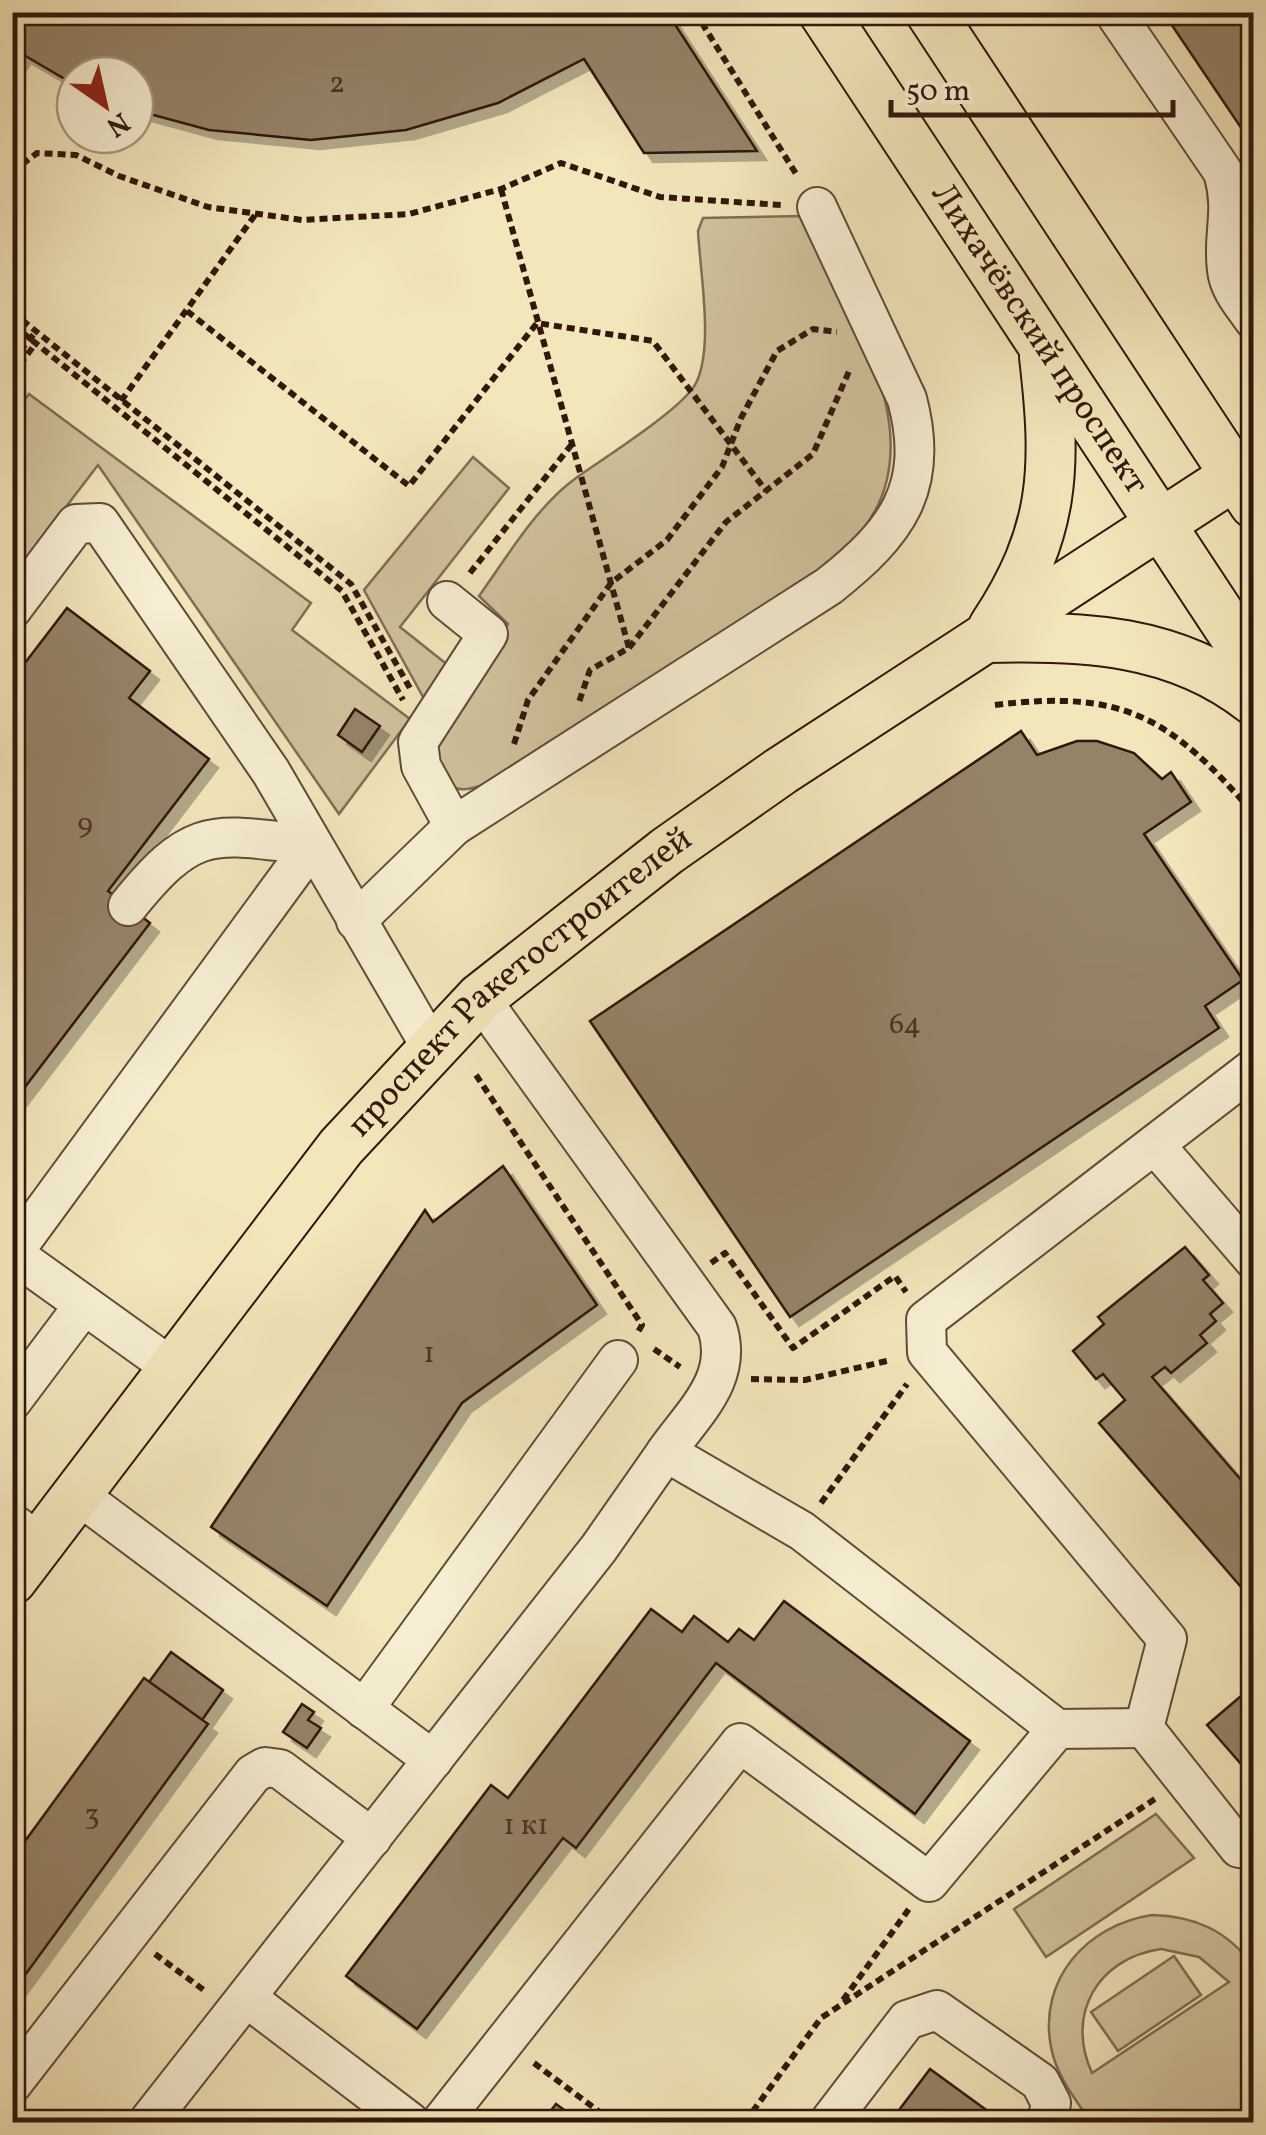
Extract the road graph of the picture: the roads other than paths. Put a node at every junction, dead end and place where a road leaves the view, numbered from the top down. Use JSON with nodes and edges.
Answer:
{"nodes":[{"id":1,"x":823,"y":12,"type":"edge"},
{"id":2,"x":930,"y":12,"type":"edge"},
{"id":3,"x":1114,"y":12,"type":"edge"},
{"id":4,"x":817,"y":208,"type":"road end"},
{"id":5,"x":1254,"y":320,"type":"edge"},
{"id":6,"x":1043,"y":350,"type":"junction"},
{"id":7,"x":1244,"y":490,"type":"edge"},
{"id":8,"x":1158,"y":526,"type":"junction"},
{"id":9,"x":447,"y":601,"type":"road end"},
{"id":10,"x":12,"y":609,"type":"edge"},
{"id":11,"x":986,"y":638,"type":"junction"},
{"id":12,"x":1254,"y":666,"type":"edge"},
{"id":13,"x":1254,"y":701,"type":"edge"},
{"id":14,"x":454,"y":826,"type":"junction"},
{"id":15,"x":312,"y":845,"type":"junction"},
{"id":16,"x":128,"y":906,"type":"dead end"},
{"id":17,"x":356,"y":920,"type":"junction"},
{"id":18,"x":480,"y":998,"type":"junction"},
{"id":19,"x":431,"y":1047,"type":"junction"},
{"id":20,"x":1254,"y":1068,"type":"edge"},
{"id":21,"x":1155,"y":1145,"type":"junction"},
{"id":22,"x":13,"y":1253,"type":"edge"},
{"id":23,"x":1254,"y":1260,"type":"edge"},
{"id":24,"x":84,"y":1305,"type":"junction"},
{"id":25,"x":627,"y":1347,"type":"road end"},
{"id":26,"x":171,"y":1367,"type":"junction"},
{"id":27,"x":12,"y":1401,"type":"edge"},
{"id":28,"x":666,"y":1452,"type":"junction"},
{"id":29,"x":77,"y":1494,"type":"junction"},
{"id":30,"x":22,"y":1549,"type":"edge"},
{"id":31,"x":364,"y":1709,"type":"junction"},
{"id":32,"x":1144,"y":1728,"type":"junction"},
{"id":33,"x":1057,"y":1729,"type":"junction"},
{"id":34,"x":434,"y":1760,"type":"junction"},
{"id":35,"x":372,"y":1838,"type":"junction"},
{"id":36,"x":1254,"y":1850,"type":"edge"},
{"id":37,"x":240,"y":2005,"type":"junction"},
{"id":38,"x":12,"y":2084,"type":"edge"},
{"id":39,"x":148,"y":2122,"type":"edge"},
{"id":40,"x":410,"y":2122,"type":"edge"},
{"id":41,"x":442,"y":2122,"type":"edge"},
{"id":42,"x":828,"y":2122,"type":"edge"},
{"id":43,"x":1048,"y":2122,"type":"edge"}],
"edges":[{"from":1,"to":6,"type":"main road","name":"Лихачёвский проспект"},
{"from":2,"to":7,"type":"main road"},
{"from":3,"to":5,"type":"lane"},
{"from":4,"to":14,"type":"lane"},
{"from":6,"to":8,"type":"main road","name":"Лихачёвский проспект"},
{"from":6,"to":11,"type":"main road"},
{"from":7,"to":8,"type":"main road","name":"проспект Ракетостроителей"},
{"from":8,"to":11,"type":"main road","name":"проспект Ракетостроителей"},
{"from":8,"to":12,"type":"main road","name":"Лихачёвский проспект"},
{"from":9,"to":14,"type":"lane"},
{"from":10,"to":15,"type":"lane"},
{"from":11,"to":13,"type":"main road"},
{"from":11,"to":18,"type":"main road","name":"проспект Ракетостроителей"},
{"from":14,"to":17,"type":"lane"},
{"from":15,"to":16,"type":"lane"},
{"from":15,"to":17,"type":"lane"},
{"from":15,"to":22,"type":"lane"},
{"from":17,"to":19,"type":"lane"},
{"from":18,"to":19,"type":"main road","name":"проспект Ракетостроителей"},
{"from":18,"to":28,"type":"lane"},
{"from":19,"to":26,"type":"main road","name":"проспект Ракетостроителей"},
{"from":20,"to":21,"type":"lane"},
{"from":21,"to":23,"type":"lane"},
{"from":21,"to":32,"type":"lane"},
{"from":22,"to":24,"type":"lane"},
{"from":24,"to":26,"type":"lane"},
{"from":24,"to":27,"type":"lane"},
{"from":25,"to":31,"type":"lane"},
{"from":26,"to":29,"type":"main road","name":"проспект Ракетостроителей"},
{"from":28,"to":33,"type":"lane"},
{"from":28,"to":34,"type":"lane"},
{"from":29,"to":30,"type":"main road","name":"проспект Ракетостроителей"},
{"from":29,"to":31,"type":"lane"},
{"from":31,"to":34,"type":"lane"},
{"from":32,"to":33,"type":"lane"},
{"from":32,"to":36,"type":"lane"},
{"from":33,"to":41,"type":"lane"},
{"from":34,"to":35,"type":"lane"},
{"from":35,"to":37,"type":"lane"},
{"from":35,"to":38,"type":"lane"},
{"from":37,"to":39,"type":"lane"},
{"from":37,"to":40,"type":"lane"},
{"from":42,"to":43,"type":"lane"}]}
